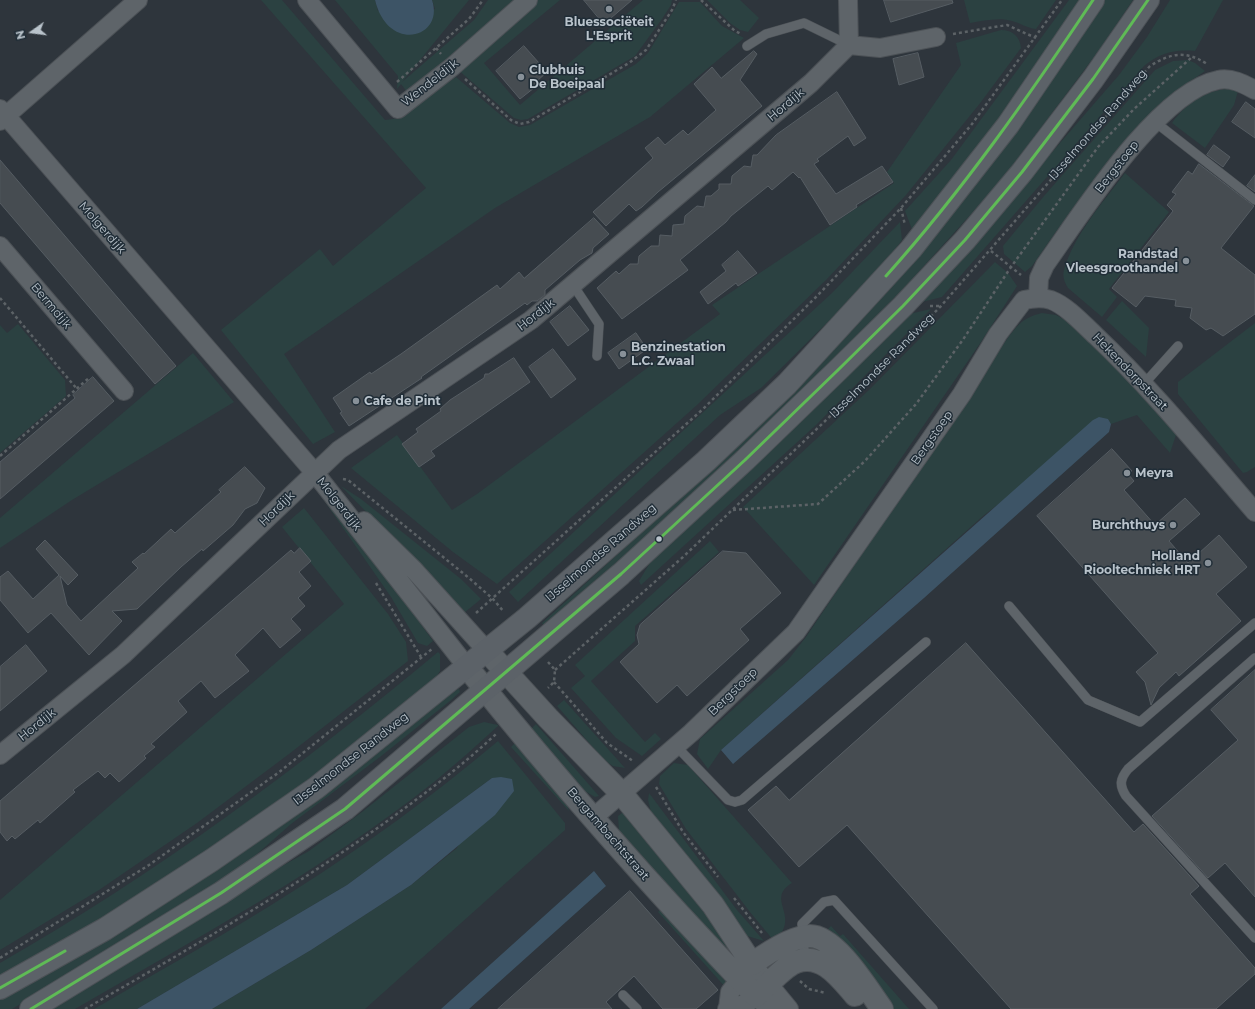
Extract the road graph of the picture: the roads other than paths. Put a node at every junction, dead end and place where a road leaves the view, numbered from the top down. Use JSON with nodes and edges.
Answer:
{"nodes":[{"id":1,"x":138,"y":0,"type":"edge"},
{"id":2,"x":307,"y":0,"type":"edge"},
{"id":3,"x":528,"y":0,"type":"edge"},
{"id":4,"x":848,"y":0,"type":"edge"},
{"id":5,"x":1093,"y":0,"type":"edge"},
{"id":6,"x":1148,"y":0,"type":"edge"},
{"id":7,"x":936,"y":37,"type":"road end"},
{"id":8,"x":849,"y":45,"type":"junction"},
{"id":9,"x":747,"y":46,"type":"dead end"},
{"id":10,"x":1255,"y":90,"type":"edge"},
{"id":11,"x":2,"y":115,"type":"edge"},
{"id":12,"x":1155,"y":122,"type":"junction"},
{"id":13,"x":1255,"y":200,"type":"edge"},
{"id":14,"x":0,"y":246,"type":"edge"},
{"id":15,"x":573,"y":285,"type":"junction"},
{"id":16,"x":1038,"y":298,"type":"junction"},
{"id":17,"x":1178,"y":346,"type":"dead end"},
{"id":18,"x":597,"y":356,"type":"dead end"},
{"id":19,"x":1143,"y":384,"type":"junction"},
{"id":20,"x":124,"y":391,"type":"dead end"},
{"id":21,"x":315,"y":473,"type":"junction"},
{"id":22,"x":1255,"y":512,"type":"edge"},
{"id":23,"x":1008,"y":606,"type":"dead end"},
{"id":24,"x":1255,"y":623,"type":"edge"},
{"id":25,"x":926,"y":642,"type":"dead end"},
{"id":26,"x":487,"y":651,"type":"junction"},
{"id":27,"x":1255,"y":658,"type":"edge"},
{"id":28,"x":467,"y":667,"type":"junction"},
{"id":29,"x":507,"y":672,"type":"junction"},
{"id":30,"x":485,"y":690,"type":"junction"},
{"id":31,"x":676,"y":746,"type":"junction"},
{"id":32,"x":0,"y":755,"type":"edge"},
{"id":33,"x":622,"y":794,"type":"junction"},
{"id":34,"x":594,"y":817,"type":"junction"},
{"id":35,"x":802,"y":937,"type":"junction"},
{"id":36,"x":1255,"y":938,"type":"edge"},
{"id":37,"x":789,"y":960,"type":"junction"},
{"id":38,"x":746,"y":972,"type":"junction"},
{"id":39,"x":0,"y":988,"type":"edge"},
{"id":40,"x":623,"y":995,"type":"dead end"},
{"id":41,"x":765,"y":997,"type":"edge"},
{"id":42,"x":31,"y":1009,"type":"edge"},
{"id":43,"x":637,"y":1009,"type":"edge"},
{"id":44,"x":728,"y":1009,"type":"edge"},
{"id":45,"x":789,"y":1009,"type":"edge"},
{"id":46,"x":866,"y":1009,"type":"edge"},
{"id":47,"x":882,"y":1009,"type":"edge"},
{"id":48,"x":933,"y":1009,"type":"edge"}],
"edges":[{"from":1,"to":11,"type":"street","name":"Molgerdijk"},
{"from":2,"to":3,"type":"street","name":"Wendeldijk"},
{"from":4,"to":8,"type":"street"},
{"from":5,"to":26,"type":"main road","name":"IJsselmondse Randweg"},
{"from":6,"to":29,"type":"main road"},
{"from":7,"to":8,"type":"street"},
{"from":8,"to":9,"type":"lane"},
{"from":8,"to":15,"type":"street","name":"Hordijk"},
{"from":10,"to":12,"type":"street","name":"Bergstoep"},
{"from":11,"to":21,"type":"street","name":"Molgerdijk"},
{"from":12,"to":13,"type":"lane"},
{"from":12,"to":16,"type":"street","name":"Bergstoep"},
{"from":14,"to":20,"type":"street","name":"Bermdijk"},
{"from":15,"to":18,"type":"lane"},
{"from":15,"to":21,"type":"street","name":"Hordijk"},
{"from":16,"to":19,"type":"street","name":"Hekendorpstraat"},
{"from":16,"to":31,"type":"street","name":"Bergstoep"},
{"from":17,"to":19,"type":"lane"},
{"from":19,"to":22,"type":"street","name":"Hekendorpstraat"},
{"from":21,"to":26,"type":"street","name":"Molgerdijk"},
{"from":21,"to":28,"type":"street","name":"Molgerdijk"},
{"from":21,"to":32,"type":"street","name":"Hordijk"},
{"from":23,"to":24,"type":"lane"},
{"from":25,"to":31,"type":"lane"},
{"from":26,"to":28,"type":"main road","name":"IJsselmondse Randweg"},
{"from":26,"to":29,"type":"street","name":"Molgerdijk"},
{"from":27,"to":36,"type":"lane"},
{"from":28,"to":30,"type":"street","name":"Bergambachtstraat"},
{"from":28,"to":39,"type":"main road","name":"IJsselmondse Randweg"},
{"from":29,"to":30,"type":"main road"},
{"from":29,"to":33,"type":"street","name":"Bergambachtstraat"},
{"from":30,"to":34,"type":"street","name":"Bergambachtstraat"},
{"from":30,"to":42,"type":"main road"},
{"from":31,"to":33,"type":"street","name":"Bergstoep"},
{"from":33,"to":34,"type":"street","name":"Bergstoep"},
{"from":33,"to":38,"type":"street","name":"Bergambachtstraat"},
{"from":34,"to":38,"type":"street","name":"Bergambachtstraat"},
{"from":35,"to":37,"type":"street"},
{"from":35,"to":47,"type":"street"},
{"from":35,"to":48,"type":"lane"},
{"from":37,"to":38,"type":"street"},
{"from":37,"to":41,"type":"street"},
{"from":37,"to":46,"type":"street"},
{"from":38,"to":41,"type":"street","name":"Bergambachtstraat"},
{"from":38,"to":44,"type":"street"},
{"from":40,"to":43,"type":"lane"},
{"from":41,"to":44,"type":"street"},
{"from":41,"to":45,"type":"street","name":"Bergambachtstraat"}]}
